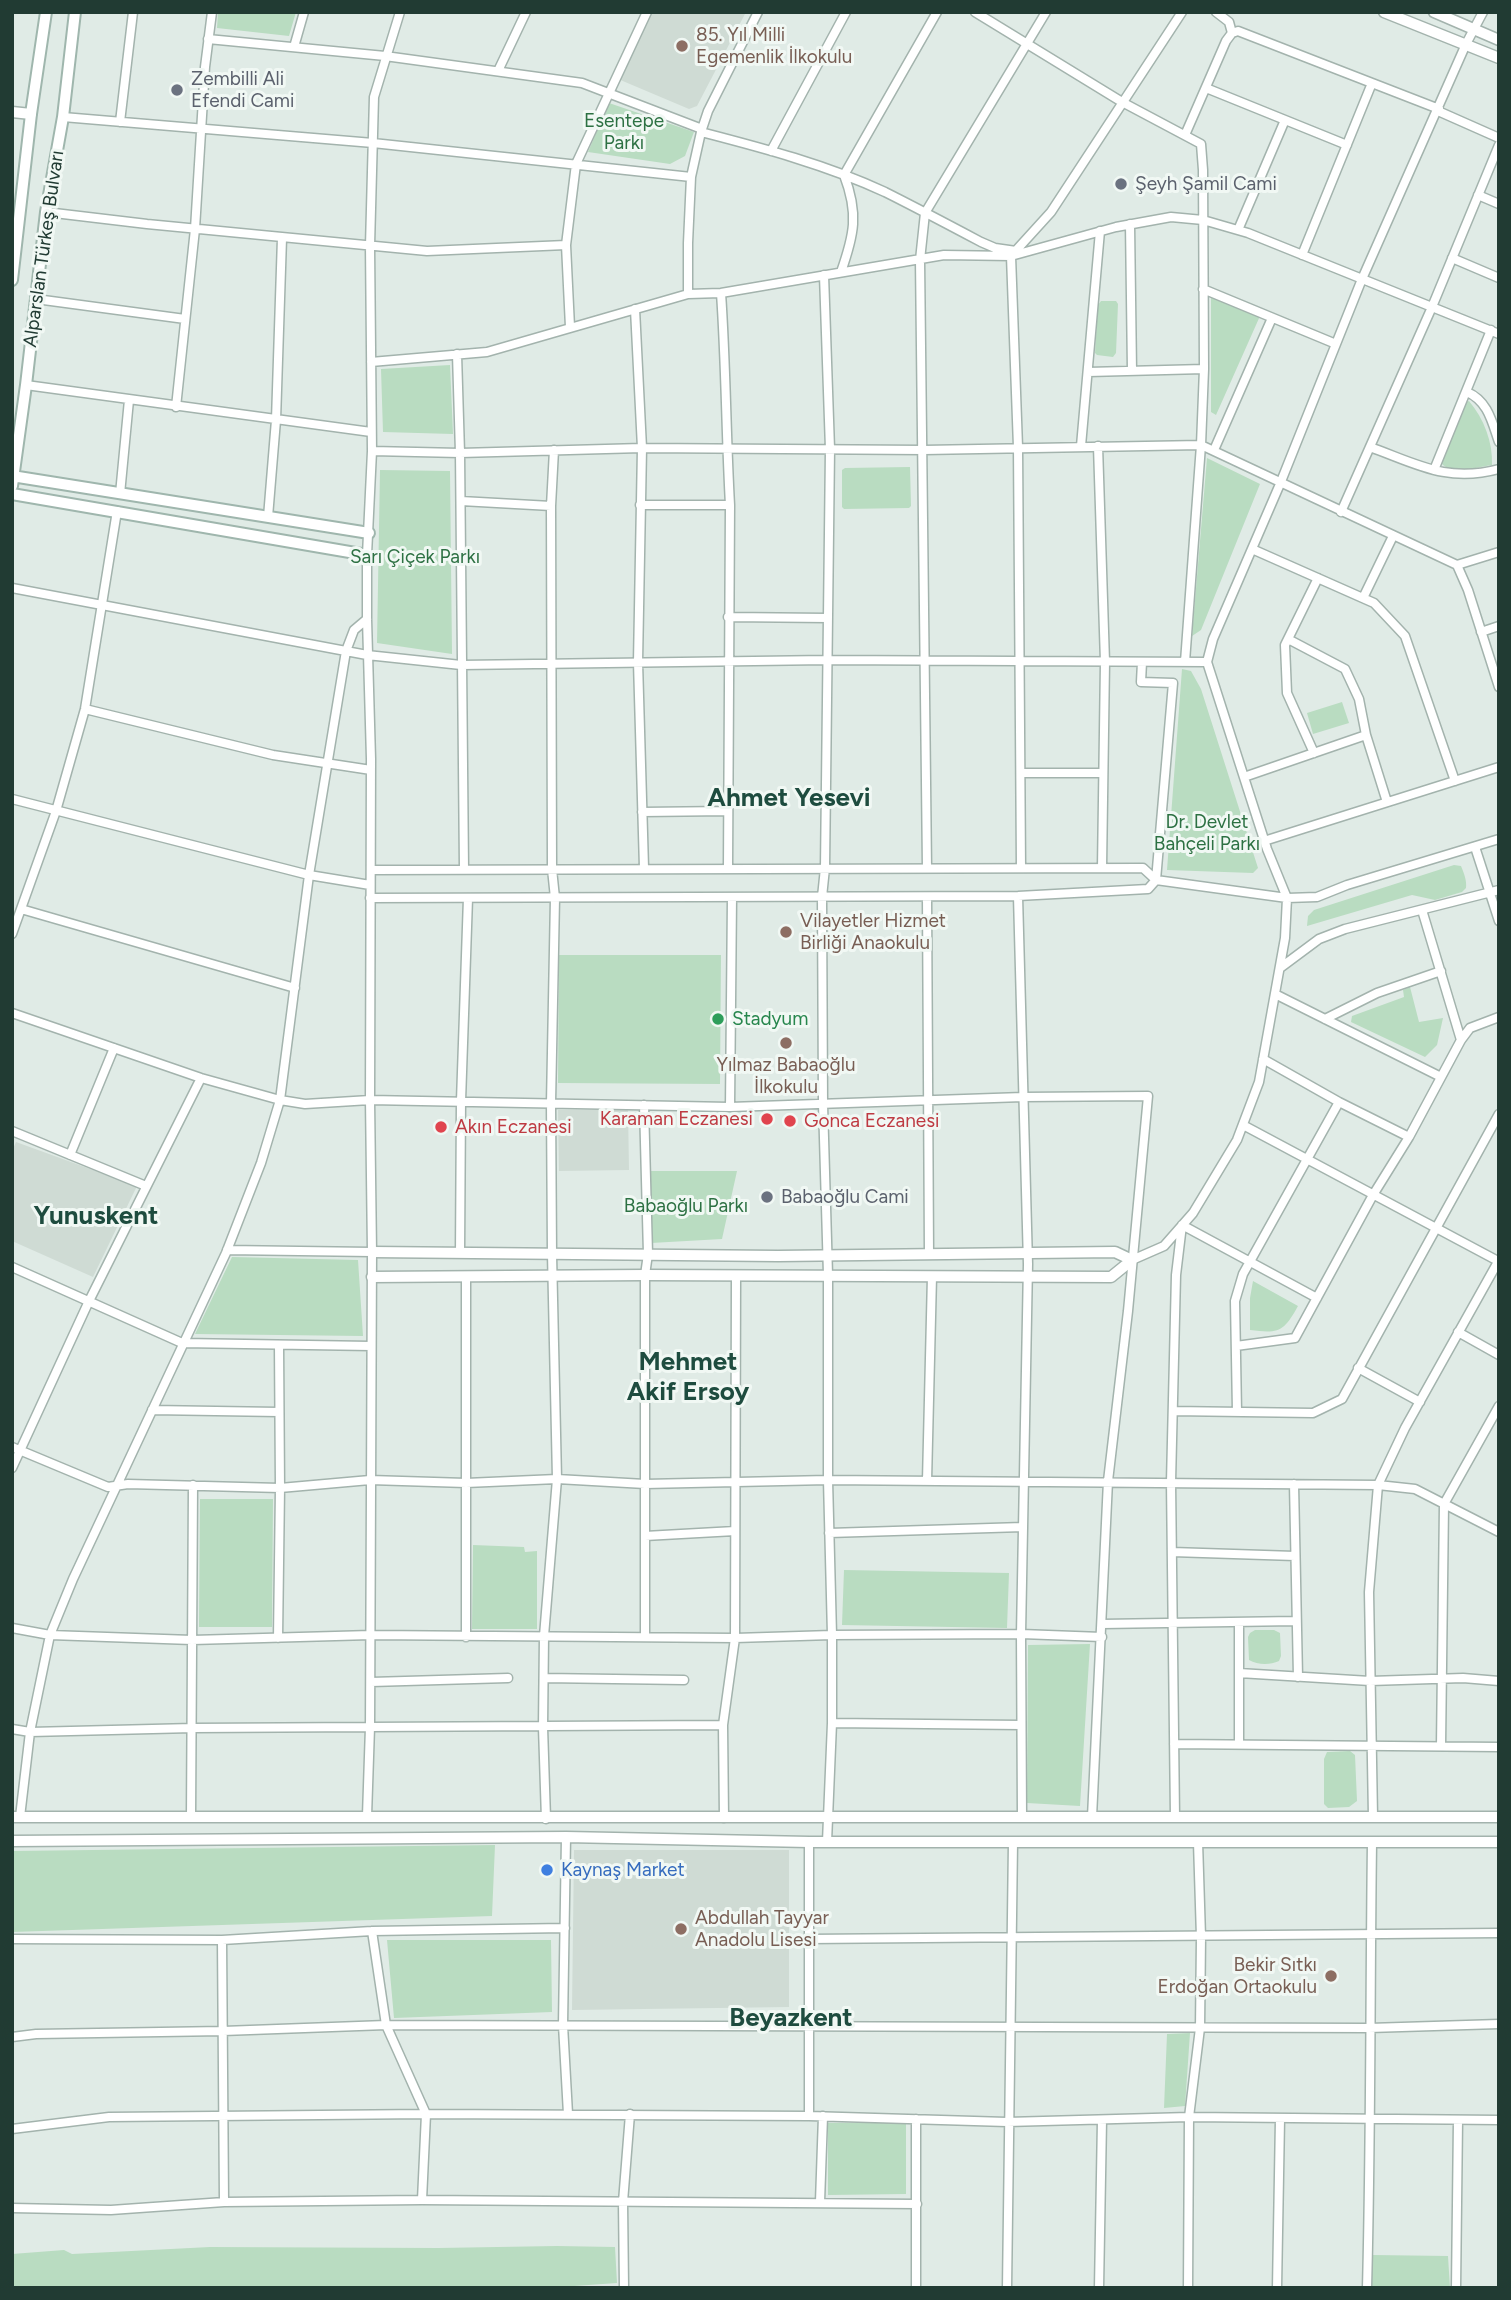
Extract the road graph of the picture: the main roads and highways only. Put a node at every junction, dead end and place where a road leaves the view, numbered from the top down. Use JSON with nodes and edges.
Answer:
{"nodes":[{"id":1,"x":46,"y":12,"type":"edge"},
{"id":2,"x":75,"y":12,"type":"edge"},
{"id":3,"x":12,"y":280,"type":"edge"},
{"id":4,"x":13,"y":480,"type":"edge"},
{"id":5,"x":12,"y":494,"type":"edge"},
{"id":6,"x":369,"y":533,"type":"road end"},
{"id":7,"x":367,"y":555,"type":"road end"}],
"edges":[{"from":1,"to":3,"type":"main road","name":"Alparslan Türkeş Bulvarı"},
{"from":2,"to":4,"type":"main road","name":"Alparslan Türkeş Bulvarı"},
{"from":4,"to":6,"type":"main road"},
{"from":5,"to":7,"type":"main road"}]}
